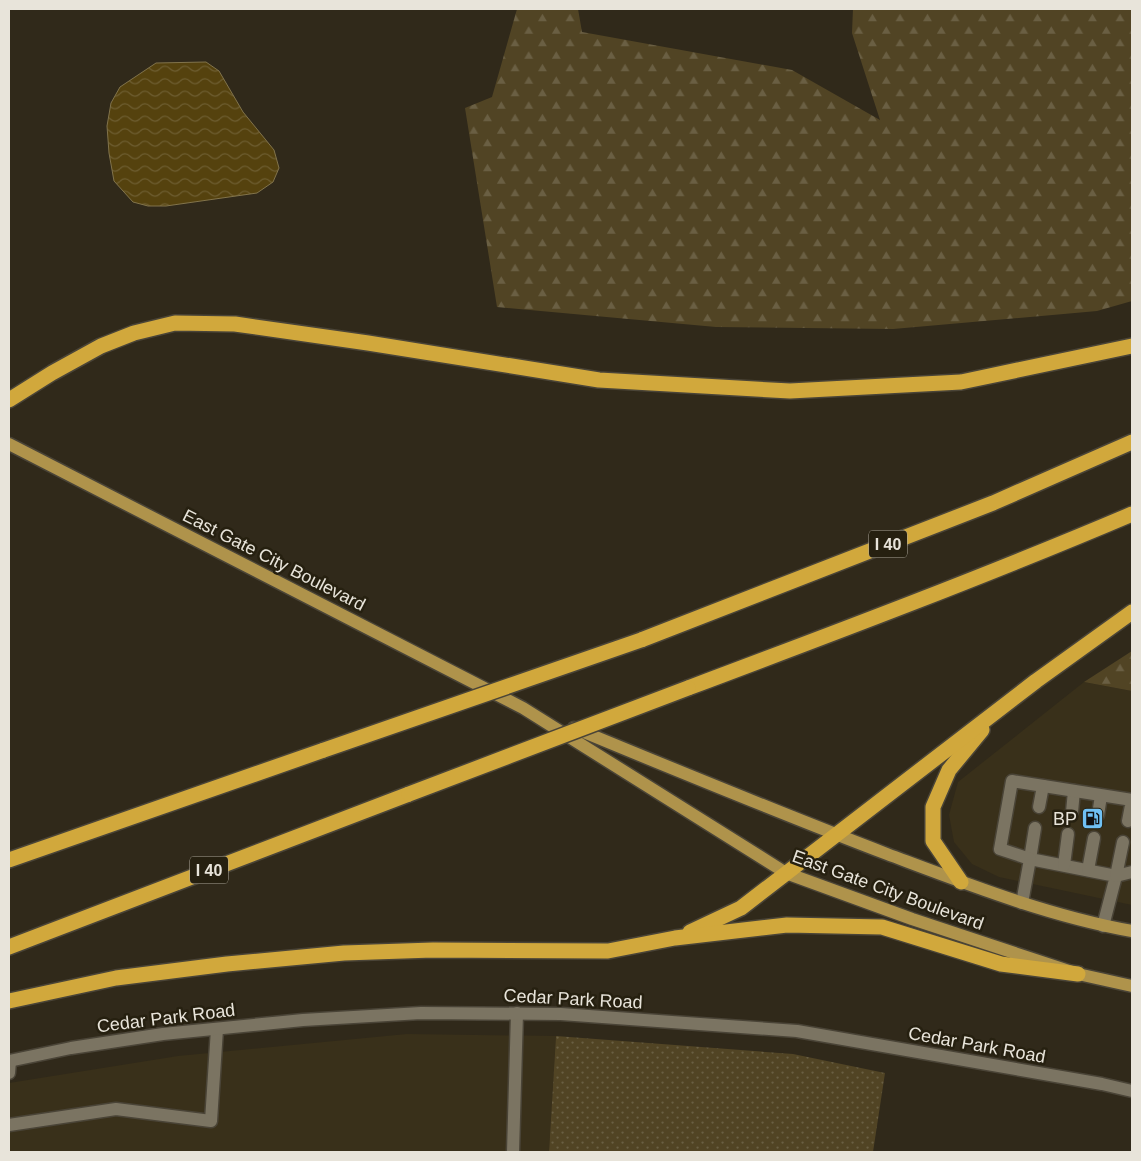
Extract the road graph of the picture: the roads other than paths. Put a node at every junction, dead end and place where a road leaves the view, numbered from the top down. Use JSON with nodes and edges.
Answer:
{"nodes":[{"id":1,"x":1132,"y":346,"type":"edge"},
{"id":2,"x":9,"y":400,"type":"edge"},
{"id":3,"x":1132,"y":442,"type":"edge"},
{"id":4,"x":9,"y":444,"type":"edge"},
{"id":5,"x":1132,"y":514,"type":"edge"},
{"id":6,"x":1132,"y":612,"type":"edge"},
{"id":7,"x":523,"y":708,"type":"junction"},
{"id":8,"x":999,"y":710,"type":"junction"},
{"id":9,"x":1043,"y":786,"type":"junction"},
{"id":10,"x":1074,"y":791,"type":"junction"},
{"id":11,"x":1101,"y":796,"type":"junction"},
{"id":12,"x":1039,"y":807,"type":"dead end"},
{"id":13,"x":1072,"y":812,"type":"dead end"},
{"id":14,"x":1098,"y":815,"type":"dead end"},
{"id":15,"x":1128,"y":821,"type":"dead end"},
{"id":16,"x":1036,"y":828,"type":"dead end"},
{"id":17,"x":835,"y":834,"type":"junction"},
{"id":18,"x":1068,"y":834,"type":"dead end"},
{"id":19,"x":1094,"y":838,"type":"dead end"},
{"id":20,"x":1123,"y":842,"type":"dead end"},
{"id":21,"x":1030,"y":859,"type":"junction"},
{"id":22,"x":9,"y":860,"type":"edge"},
{"id":23,"x":1064,"y":865,"type":"junction"},
{"id":24,"x":1088,"y":870,"type":"junction"},
{"id":25,"x":1132,"y":872,"type":"edge"},
{"id":26,"x":786,"y":873,"type":"junction"},
{"id":27,"x":1116,"y":876,"type":"junction"},
{"id":28,"x":961,"y":882,"type":"junction"},
{"id":29,"x":1022,"y":903,"type":"junction"},
{"id":30,"x":1104,"y":926,"type":"junction"},
{"id":31,"x":1132,"y":931,"type":"edge"},
{"id":32,"x":675,"y":938,"type":"junction"},
{"id":33,"x":9,"y":947,"type":"edge"},
{"id":34,"x":1078,"y":974,"type":"junction"},
{"id":35,"x":1132,"y":986,"type":"edge"},
{"id":36,"x":9,"y":1001,"type":"edge"},
{"id":37,"x":517,"y":1013,"type":"junction"},
{"id":38,"x":217,"y":1029,"type":"junction"},
{"id":39,"x":9,"y":1065,"type":"edge"},
{"id":40,"x":1132,"y":1091,"type":"edge"},
{"id":41,"x":9,"y":1125,"type":"edge"},
{"id":42,"x":513,"y":1152,"type":"edge"}],
"edges":[{"from":1,"to":2,"type":"highway"},
{"from":3,"to":22,"type":"highway","number":"I 40","bridge":true},
{"from":4,"to":7,"type":"main road","name":"East Gate City Boulevard"},
{"from":5,"to":33,"type":"highway","number":"I 40","bridge":true},
{"from":6,"to":8,"type":"highway"},
{"from":7,"to":17,"type":"main road","name":"East Gate City Boulevard"},
{"from":7,"to":26,"type":"main road","name":"East Gate City Boulevard"},
{"from":8,"to":17,"type":"highway"},
{"from":8,"to":28,"type":"highway"},
{"from":9,"to":10,"type":"street"},
{"from":9,"to":12,"type":"street"},
{"from":9,"to":21,"type":"street"},
{"from":10,"to":11,"type":"street"},
{"from":10,"to":13,"type":"street"},
{"from":11,"to":14,"type":"street"},
{"from":11,"to":15,"type":"street"},
{"from":16,"to":21,"type":"street"},
{"from":17,"to":26,"type":"highway"},
{"from":17,"to":28,"type":"main road","name":"East Gate City Boulevard"},
{"from":18,"to":23,"type":"street"},
{"from":19,"to":24,"type":"street"},
{"from":20,"to":27,"type":"street"},
{"from":21,"to":23,"type":"street"},
{"from":21,"to":29,"type":"street"},
{"from":23,"to":24,"type":"street"},
{"from":24,"to":27,"type":"street"},
{"from":25,"to":27,"type":"street"},
{"from":26,"to":32,"type":"highway"},
{"from":26,"to":34,"type":"main road","name":"East Gate City Boulevard"},
{"from":27,"to":30,"type":"street"},
{"from":28,"to":29,"type":"main road","name":"East Gate City Boulevard"},
{"from":29,"to":30,"type":"main road","name":"East Gate City Boulevard"},
{"from":30,"to":31,"type":"main road","name":"East Gate City Boulevard"},
{"from":32,"to":34,"type":"highway"},
{"from":32,"to":36,"type":"highway"},
{"from":34,"to":35,"type":"main road","name":"East Gate City Boulevard"},
{"from":37,"to":38,"type":"street","name":"Cedar Park Road"},
{"from":37,"to":40,"type":"street","name":"Cedar Park Road"},
{"from":37,"to":42,"type":"street"},
{"from":38,"to":39,"type":"street","name":"Cedar Park Road"},
{"from":38,"to":41,"type":"street"}]}
